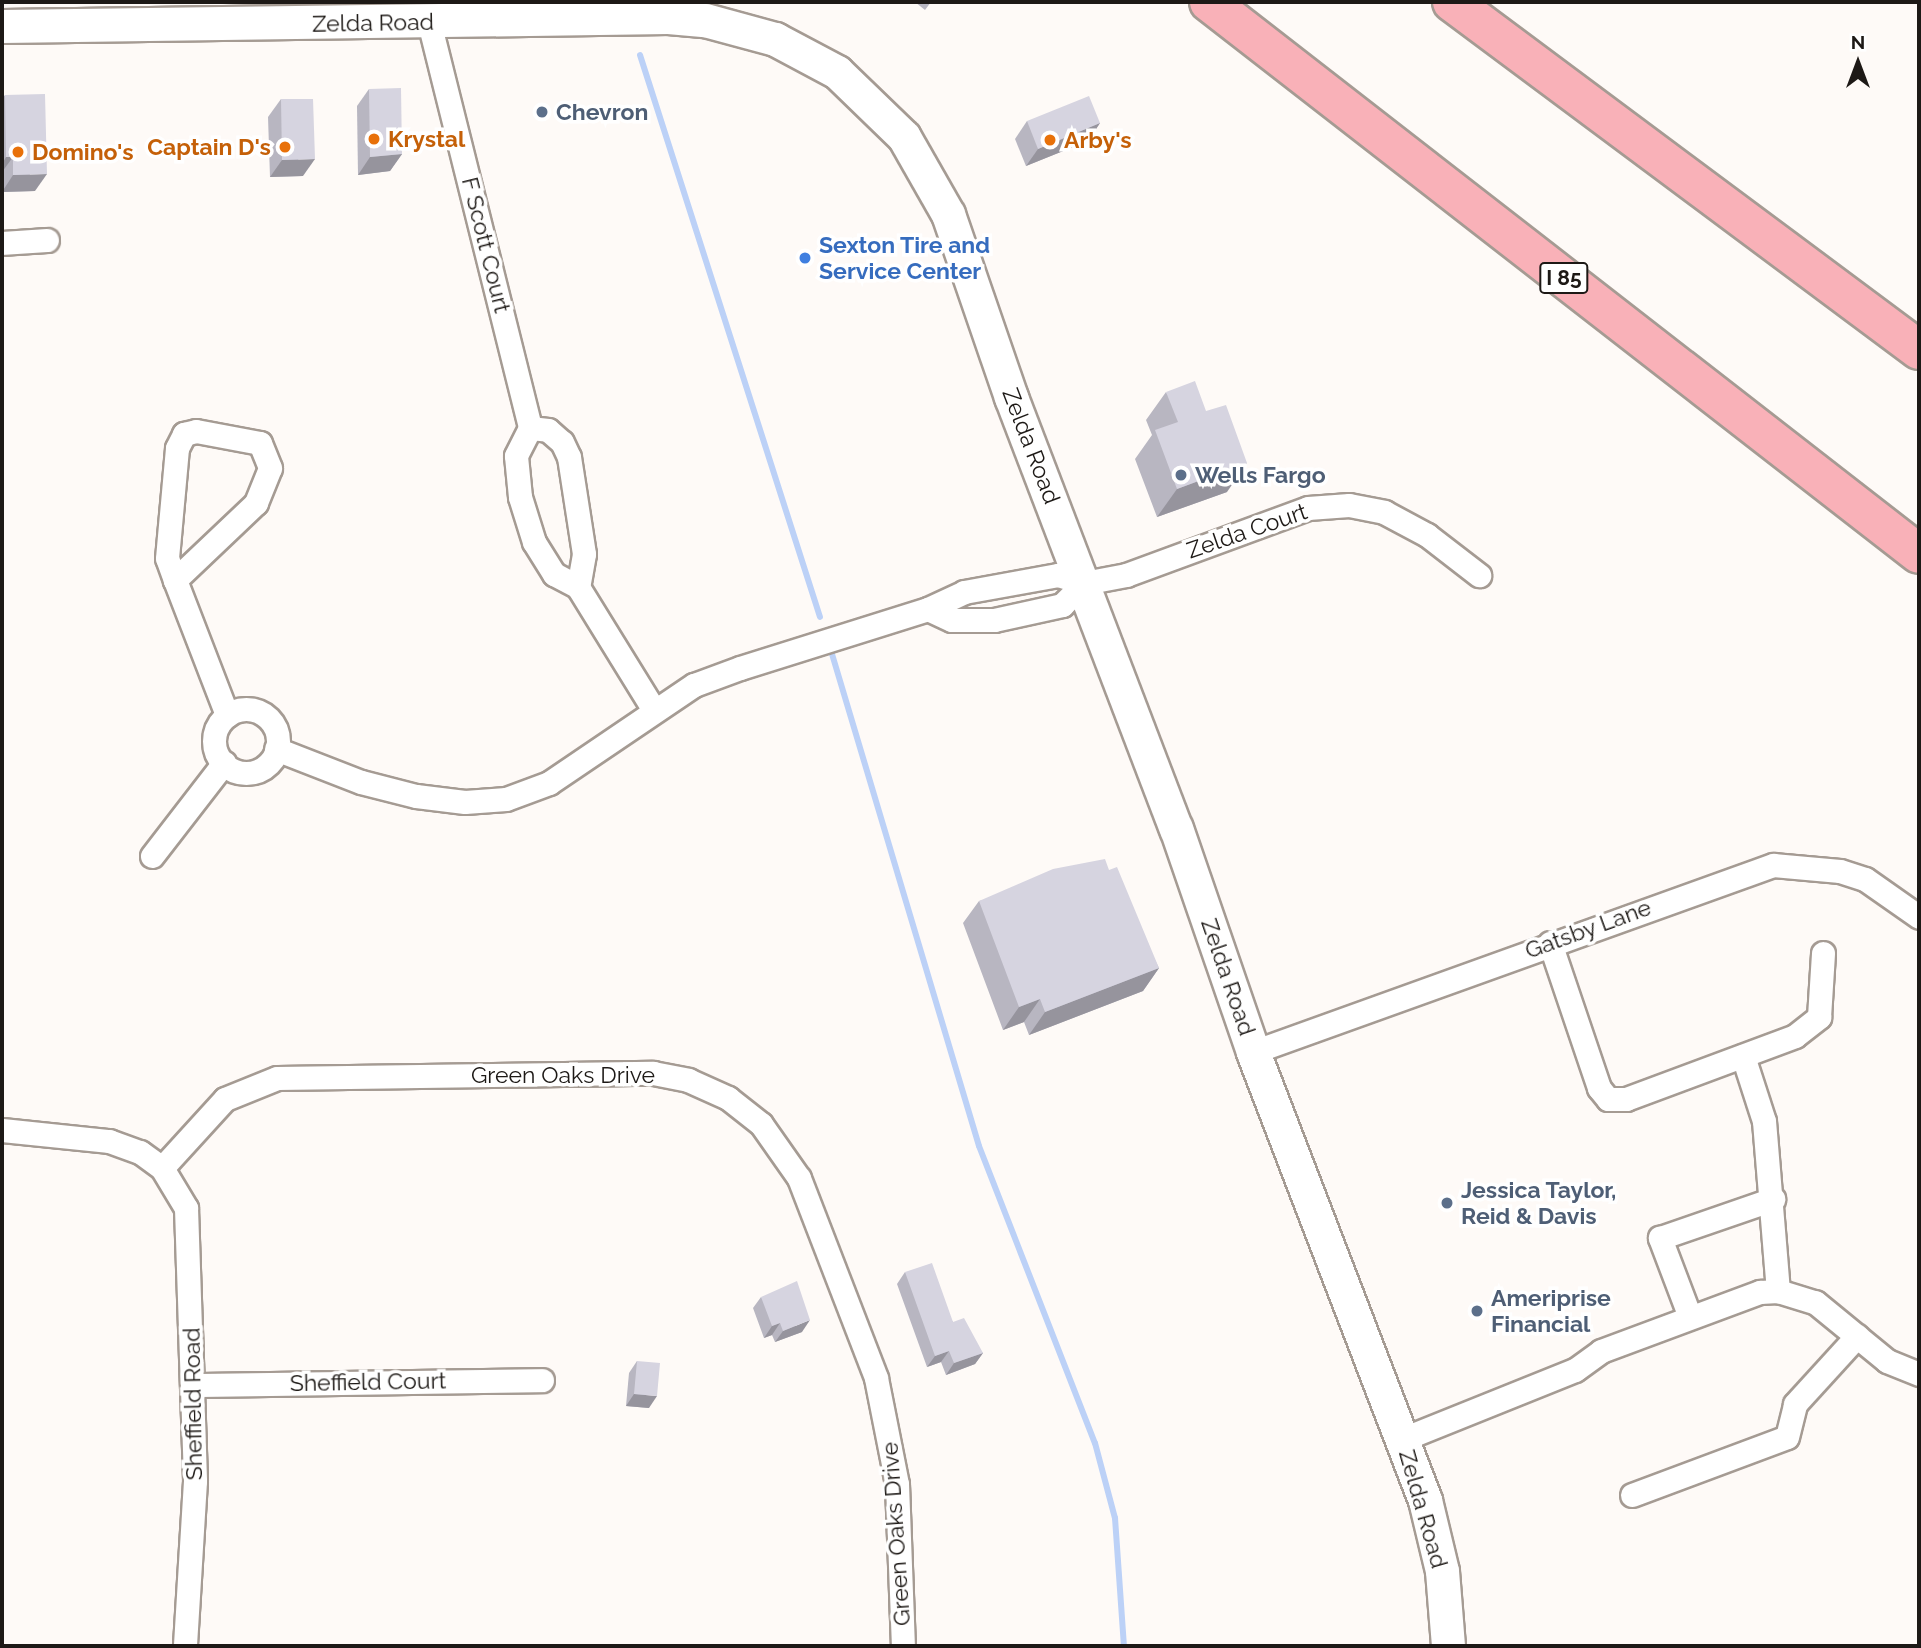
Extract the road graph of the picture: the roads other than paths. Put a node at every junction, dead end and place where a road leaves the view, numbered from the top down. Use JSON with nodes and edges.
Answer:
{"nodes":[{"id":1,"x":1209,"y":2,"type":"edge"},
{"id":2,"x":1452,"y":2,"type":"edge"},
{"id":3,"x":429,"y":22,"type":"junction"},
{"id":4,"x":2,"y":26,"type":"edge"},
{"id":5,"x":47,"y":240,"type":"dead end"},
{"id":6,"x":2,"y":243,"type":"edge"},
{"id":7,"x":1919,"y":350,"type":"edge"},
{"id":8,"x":530,"y":428,"type":"junction"},
{"id":9,"x":1919,"y":554,"type":"edge"},
{"id":10,"x":1479,"y":575,"type":"dead end"},
{"id":11,"x":175,"y":580,"type":"junction"},
{"id":12,"x":1084,"y":583,"type":"junction"},
{"id":13,"x":578,"y":587,"type":"junction"},
{"id":14,"x":928,"y":608,"type":"junction"},
{"id":15,"x":654,"y":710,"type":"junction"},
{"id":16,"x":227,"y":715,"type":"junction"},
{"id":17,"x":276,"y":749,"type":"junction"},
{"id":18,"x":224,"y":764,"type":"junction"},
{"id":19,"x":152,"y":856,"type":"dead end"},
{"id":20,"x":1919,"y":917,"type":"edge"},
{"id":21,"x":1550,"y":943,"type":"junction"},
{"id":22,"x":1823,"y":953,"type":"dead end"},
{"id":23,"x":1253,"y":1052,"type":"junction"},
{"id":24,"x":1743,"y":1056,"type":"junction"},
{"id":25,"x":6,"y":1130,"type":"edge"},
{"id":26,"x":162,"y":1168,"type":"junction"},
{"id":27,"x":1773,"y":1199,"type":"junction"},
{"id":28,"x":1778,"y":1291,"type":"junction"},
{"id":29,"x":1690,"y":1317,"type":"junction"},
{"id":30,"x":1857,"y":1336,"type":"junction"},
{"id":31,"x":1919,"y":1374,"type":"edge"},
{"id":32,"x":542,"y":1380,"type":"dead end"},
{"id":33,"x":193,"y":1385,"type":"junction"},
{"id":34,"x":1404,"y":1439,"type":"junction"},
{"id":35,"x":1632,"y":1495,"type":"dead end"},
{"id":36,"x":185,"y":1646,"type":"edge"},
{"id":37,"x":903,"y":1646,"type":"edge"},
{"id":38,"x":1448,"y":1646,"type":"edge"}],
"edges":[{"from":1,"to":9,"type":"highway","number":"I 85"},
{"from":2,"to":7,"type":"highway"},
{"from":3,"to":4,"type":"main road","name":"Zelda Road"},
{"from":3,"to":8,"type":"street","name":"F Scott Court"},
{"from":3,"to":12,"type":"main road","name":"Zelda Road"},
{"from":5,"to":6,"type":"street"},
{"from":8,"to":13,"type":"street"},
{"from":8,"to":13,"type":"street"},
{"from":10,"to":12,"type":"street","name":"Zelda Court"},
{"from":11,"to":11,"type":"street"},
{"from":11,"to":16,"type":"street"},
{"from":12,"to":14,"type":"street"},
{"from":12,"to":14,"type":"street"},
{"from":12,"to":23,"type":"main road","name":"Zelda Road"},
{"from":13,"to":15,"type":"street"},
{"from":14,"to":15,"type":"street"},
{"from":15,"to":17,"type":"street"},
{"from":16,"to":17,"type":"street"},
{"from":16,"to":18,"type":"street"},
{"from":17,"to":18,"type":"street"},
{"from":18,"to":19,"type":"street"},
{"from":20,"to":21,"type":"street","name":"Gatsby Lane"},
{"from":21,"to":23,"type":"street","name":"Gatsby Lane"},
{"from":21,"to":24,"type":"street"},
{"from":22,"to":24,"type":"street"},
{"from":23,"to":34,"type":"main road","name":"Zelda Road"},
{"from":24,"to":27,"type":"street"},
{"from":25,"to":26,"type":"street"},
{"from":26,"to":33,"type":"street","name":"Sheffield Road"},
{"from":26,"to":37,"type":"street","name":"Green Oaks Drive"},
{"from":27,"to":28,"type":"street"},
{"from":27,"to":29,"type":"street"},
{"from":28,"to":29,"type":"street"},
{"from":28,"to":30,"type":"street"},
{"from":29,"to":34,"type":"street"},
{"from":30,"to":31,"type":"street"},
{"from":30,"to":35,"type":"street"},
{"from":32,"to":33,"type":"street","name":"Sheffield Court"},
{"from":33,"to":36,"type":"street","name":"Sheffield Road"},
{"from":34,"to":38,"type":"main road","name":"Zelda Road"}]}
